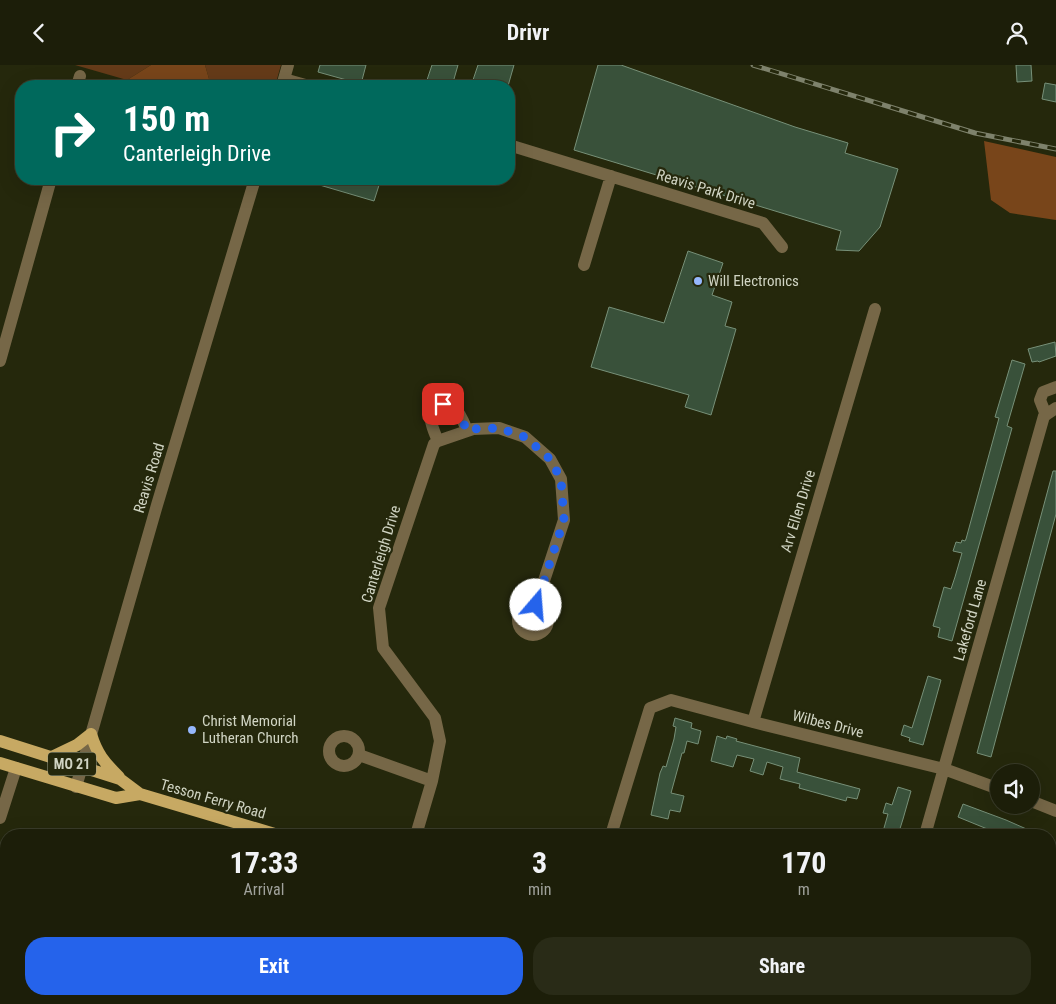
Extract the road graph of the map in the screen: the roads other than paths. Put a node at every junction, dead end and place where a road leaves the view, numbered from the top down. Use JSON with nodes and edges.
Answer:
{"nodes":[{"id":1,"x":288,"y":65,"type":"edge"},
{"id":2,"x":284,"y":80,"type":"edge"},
{"id":3,"x":515,"y":147,"type":"edge"},
{"id":4,"x":611,"y":176,"type":"junction"},
{"id":5,"x":49,"y":185,"type":"edge"},
{"id":6,"x":253,"y":185,"type":"edge"},
{"id":7,"x":782,"y":247,"type":"dead end"},
{"id":8,"x":584,"y":265,"type":"dead end"},
{"id":9,"x":875,"y":309,"type":"dead end"},
{"id":10,"x":0,"y":361,"type":"edge"},
{"id":11,"x":1056,"y":387,"type":"edge"},
{"id":12,"x":1051,"y":411,"type":"edge"},
{"id":13,"x":467,"y":431,"type":"junction"},
{"id":14,"x":436,"y":443,"type":"junction"},
{"id":15,"x":536,"y":605,"type":"dead end"},
{"id":16,"x":752,"y":722,"type":"junction"},
{"id":17,"x":91,"y":734,"type":"junction"},
{"id":18,"x":0,"y":741,"type":"edge"},
{"id":19,"x":359,"y":755,"type":"dead end"},
{"id":20,"x":52,"y":757,"type":"junction"},
{"id":21,"x":0,"y":763,"type":"edge"},
{"id":22,"x":82,"y":767,"type":"junction"},
{"id":23,"x":16,"y":768,"type":"junction"},
{"id":24,"x":944,"y":769,"type":"junction"},
{"id":25,"x":120,"y":779,"type":"junction"},
{"id":26,"x":432,"y":781,"type":"junction"},
{"id":27,"x":990,"y":786,"type":"edge"},
{"id":28,"x":76,"y":787,"type":"junction"},
{"id":29,"x":140,"y":794,"type":"junction"},
{"id":30,"x":1040,"y":805,"type":"edge"},
{"id":31,"x":1056,"y":811,"type":"edge"},
{"id":32,"x":0,"y":818,"type":"edge"},
{"id":33,"x":258,"y":829,"type":"edge"},
{"id":34,"x":418,"y":829,"type":"edge"},
{"id":35,"x":613,"y":829,"type":"edge"},
{"id":36,"x":927,"y":829,"type":"edge"}],
"edges":[{"from":1,"to":2,"type":"street"},
{"from":3,"to":4,"type":"street","name":"Reavis Park Drive"},
{"from":4,"to":7,"type":"street","name":"Reavis Park Drive"},
{"from":4,"to":8,"type":"street"},
{"from":5,"to":10,"type":"street"},
{"from":6,"to":17,"type":"street","name":"Reavis Road"},
{"from":9,"to":16,"type":"street","name":"Arv Ellen Drive"},
{"from":11,"to":12,"type":"street","name":"Lakeford Lane"},
{"from":12,"to":24,"type":"street","name":"Lakeford Lane"},
{"from":13,"to":14,"type":"street"},
{"from":13,"to":14,"type":"street"},
{"from":13,"to":15,"type":"street"},
{"from":14,"to":26,"type":"street","name":"Canterleigh Drive"},
{"from":16,"to":24,"type":"street","name":"Wilbes Drive"},
{"from":16,"to":35,"type":"street","name":"Wilbes Drive"},
{"from":17,"to":20,"type":"main road"},
{"from":17,"to":22,"type":"street","name":"Reavis Road"},
{"from":17,"to":25,"type":"main road"},
{"from":18,"to":20,"type":"main road","name":"Tesson Ferry Road","number":"MO 21"},
{"from":19,"to":26,"type":"street"},
{"from":20,"to":22,"type":"main road","name":"Tesson Ferry Road","number":"MO 21"},
{"from":21,"to":23,"type":"main road","name":"Tesson Ferry Road","number":"MO 21"},
{"from":22,"to":25,"type":"main road","name":"Tesson Ferry Road","number":"MO 21"},
{"from":22,"to":28,"type":"street","name":"Reavis Road"},
{"from":23,"to":28,"type":"main road","name":"Tesson Ferry Road","number":"MO 21"},
{"from":23,"to":32,"type":"street"},
{"from":24,"to":27,"type":"street","name":"Wilbes Drive"},
{"from":24,"to":36,"type":"street","name":"Lakeford Lane"},
{"from":25,"to":29,"type":"main road","name":"Tesson Ferry Road","number":"MO 21"},
{"from":26,"to":34,"type":"street","name":"Canterleigh Drive"},
{"from":28,"to":29,"type":"main road","name":"Tesson Ferry Road","number":"MO 21"},
{"from":29,"to":33,"type":"main road","name":"Tesson Ferry Road","number":"MO 21"},
{"from":30,"to":31,"type":"street"}]}
